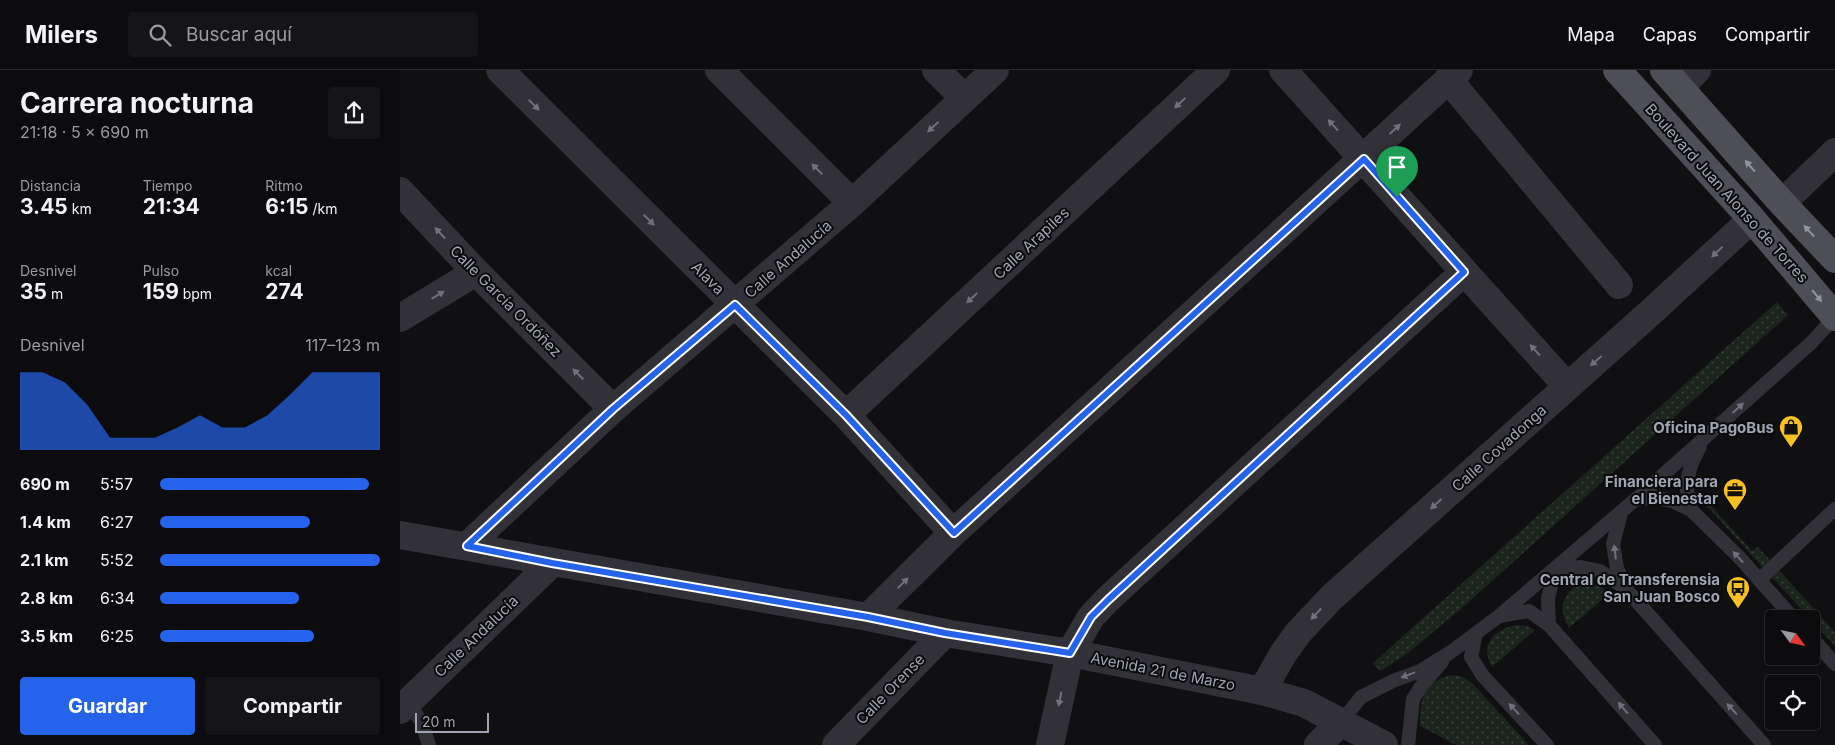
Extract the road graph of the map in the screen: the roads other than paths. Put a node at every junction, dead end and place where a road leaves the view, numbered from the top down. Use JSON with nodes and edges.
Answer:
{"nodes":[{"id":1,"x":500,"y":70,"type":"edge"},
{"id":2,"x":720,"y":70,"type":"edge"},
{"id":3,"x":936,"y":70,"type":"edge"},
{"id":4,"x":995,"y":70,"type":"edge"},
{"id":5,"x":1216,"y":70,"type":"edge"},
{"id":6,"x":1283,"y":70,"type":"edge"},
{"id":7,"x":1617,"y":70,"type":"edge"},
{"id":8,"x":1454,"y":75,"type":"edge"},
{"id":9,"x":1680,"y":76,"type":"edge"},
{"id":10,"x":964,"y":98,"type":"junction"},
{"id":11,"x":1835,"y":152,"type":"edge"},
{"id":12,"x":1364,"y":159,"type":"junction"},
{"id":13,"x":400,"y":191,"type":"edge"},
{"id":14,"x":852,"y":203,"type":"junction"},
{"id":15,"x":1782,"y":203,"type":"junction"},
{"id":16,"x":1752,"y":219,"type":"junction"},
{"id":17,"x":1835,"y":259,"type":"edge"},
{"id":18,"x":476,"y":272,"type":"junction"},
{"id":19,"x":1464,"y":272,"type":"junction"},
{"id":20,"x":1619,"y":285,"type":"dead end"},
{"id":21,"x":735,"y":305,"type":"junction"},
{"id":22,"x":1835,"y":317,"type":"edge"},
{"id":23,"x":400,"y":318,"type":"edge"},
{"id":24,"x":1567,"y":386,"type":"junction"},
{"id":25,"x":613,"y":409,"type":"junction"},
{"id":26,"x":846,"y":415,"type":"junction"},
{"id":27,"x":1702,"y":440,"type":"junction"},
{"id":28,"x":1636,"y":499,"type":"junction"},
{"id":29,"x":1690,"y":510,"type":"junction"},
{"id":30,"x":1835,"y":510,"type":"edge"},
{"id":31,"x":1621,"y":513,"type":"junction"},
{"id":32,"x":954,"y":533,"type":"junction"},
{"id":33,"x":400,"y":535,"type":"edge"},
{"id":34,"x":467,"y":546,"type":"junction"},
{"id":35,"x":552,"y":563,"type":"junction"},
{"id":36,"x":1555,"y":570,"type":"junction"},
{"id":37,"x":1758,"y":580,"type":"junction"},
{"id":38,"x":1626,"y":590,"type":"junction"},
{"id":39,"x":1786,"y":610,"type":"edge"},
{"id":40,"x":1499,"y":616,"type":"junction"},
{"id":41,"x":868,"y":617,"type":"junction"},
{"id":42,"x":1550,"y":625,"type":"junction"},
{"id":43,"x":945,"y":633,"type":"junction"},
{"id":44,"x":1476,"y":633,"type":"junction"},
{"id":45,"x":1820,"y":647,"type":"edge"},
{"id":46,"x":1451,"y":652,"type":"junction"},
{"id":47,"x":1070,"y":653,"type":"junction"},
{"id":48,"x":1835,"y":664,"type":"edge"},
{"id":49,"x":1483,"y":676,"type":"junction"},
{"id":50,"x":1262,"y":691,"type":"junction"},
{"id":51,"x":404,"y":706,"type":"edge"},
{"id":52,"x":1341,"y":722,"type":"junction"},
{"id":53,"x":429,"y":745,"type":"edge"},
{"id":54,"x":836,"y":745,"type":"edge"},
{"id":55,"x":1050,"y":745,"type":"edge"},
{"id":56,"x":1318,"y":745,"type":"edge"},
{"id":57,"x":1384,"y":745,"type":"edge"},
{"id":58,"x":1408,"y":745,"type":"edge"},
{"id":59,"x":1547,"y":745,"type":"edge"},
{"id":60,"x":1655,"y":745,"type":"edge"},
{"id":61,"x":1764,"y":745,"type":"edge"}],
"edges":[{"from":1,"to":21,"type":"street","name":"Alava","one_way":true},
{"from":14,"to":2,"type":"street","one_way":true},
{"from":3,"to":10,"type":"street"},
{"from":4,"to":10,"type":"street","name":"Calle Andalucía"},
{"from":5,"to":26,"type":"street","name":"Calle Arapiles","one_way":true},
{"from":12,"to":6,"type":"street","one_way":true},
{"from":7,"to":16,"type":"main road","name":"Boulevard Juan Alonso de Torres"},
{"from":12,"to":8,"type":"street","one_way":true},
{"from":8,"to":20,"type":"street"},
{"from":15,"to":9,"type":"main road","one_way":true},
{"from":10,"to":14,"type":"street","name":"Calle Andalucía","one_way":true},
{"from":11,"to":15,"type":"street"},
{"from":12,"to":19,"type":"street"},
{"from":12,"to":32,"type":"street"},
{"from":18,"to":13,"type":"street","name":"Calle García Ordóñez","one_way":true},
{"from":14,"to":21,"type":"street","name":"Calle Andalucía"},
{"from":17,"to":15,"type":"main road","one_way":true},
{"from":16,"to":22,"type":"main road","name":"Boulevard Juan Alonso de Torres","one_way":true},
{"from":16,"to":24,"type":"street","name":"Calle Covadonga","one_way":true},
{"from":23,"to":18,"type":"street","one_way":true},
{"from":25,"to":18,"type":"street","name":"Calle García Ordóñez","one_way":true},
{"from":24,"to":19,"type":"street","one_way":true},
{"from":19,"to":47,"type":"street"},
{"from":21,"to":25,"type":"street","name":"Calle Andalucía"},
{"from":21,"to":26,"type":"street","name":"Alava"},
{"from":27,"to":22,"type":"lane","one_way":true},
{"from":24,"to":50,"type":"street","name":"Calle Covadonga","one_way":true},
{"from":25,"to":34,"type":"street","name":"Calle Andalucía"},
{"from":26,"to":32,"type":"street","name":"Alava"},
{"from":27,"to":28,"type":"lane"},
{"from":27,"to":29,"type":"lane"},
{"from":28,"to":29,"type":"lane"},
{"from":28,"to":31,"type":"lane"},
{"from":37,"to":29,"type":"lane","one_way":true},
{"from":30,"to":37,"type":"lane"},
{"from":31,"to":36,"type":"lane"},
{"from":38,"to":31,"type":"lane","one_way":true},
{"from":41,"to":32,"type":"street","one_way":true},
{"from":33,"to":34,"type":"street","name":"Avenida 21 de Marzo"},
{"from":34,"to":35,"type":"street","name":"Avenida 21 de Marzo"},
{"from":35,"to":41,"type":"street","name":"Avenida 21 de Marzo"},
{"from":35,"to":51,"type":"street","name":"Calle Andalucía"},
{"from":36,"to":38,"type":"lane"},
{"from":36,"to":40,"type":"lane"},
{"from":36,"to":42,"type":"lane"},
{"from":37,"to":39,"type":"lane"},
{"from":61,"to":38,"type":"lane","one_way":true},
{"from":40,"to":42,"type":"lane"},
{"from":40,"to":44,"type":"lane"},
{"from":41,"to":43,"type":"street","name":"Avenida 21 de Marzo"},
{"from":60,"to":42,"type":"lane","one_way":true},
{"from":43,"to":47,"type":"street","name":"Avenida 21 de Marzo"},
{"from":43,"to":54,"type":"street","name":"Calle Orense"},
{"from":44,"to":46,"type":"lane"},
{"from":44,"to":49,"type":"lane"},
{"from":45,"to":48,"type":"lane"},
{"from":46,"to":49,"type":"lane"},
{"from":46,"to":52,"type":"lane","one_way":true},
{"from":46,"to":58,"type":"lane"},
{"from":47,"to":50,"type":"street","name":"Avenida 21 de Marzo"},
{"from":47,"to":55,"type":"street","one_way":true},
{"from":59,"to":49,"type":"lane","one_way":true},
{"from":50,"to":52,"type":"street","name":"Avenida 21 de Marzo"},
{"from":51,"to":53,"type":"lane"},
{"from":52,"to":56,"type":"street"},
{"from":52,"to":57,"type":"street","name":"Avenida 21 de Marzo"}]}
